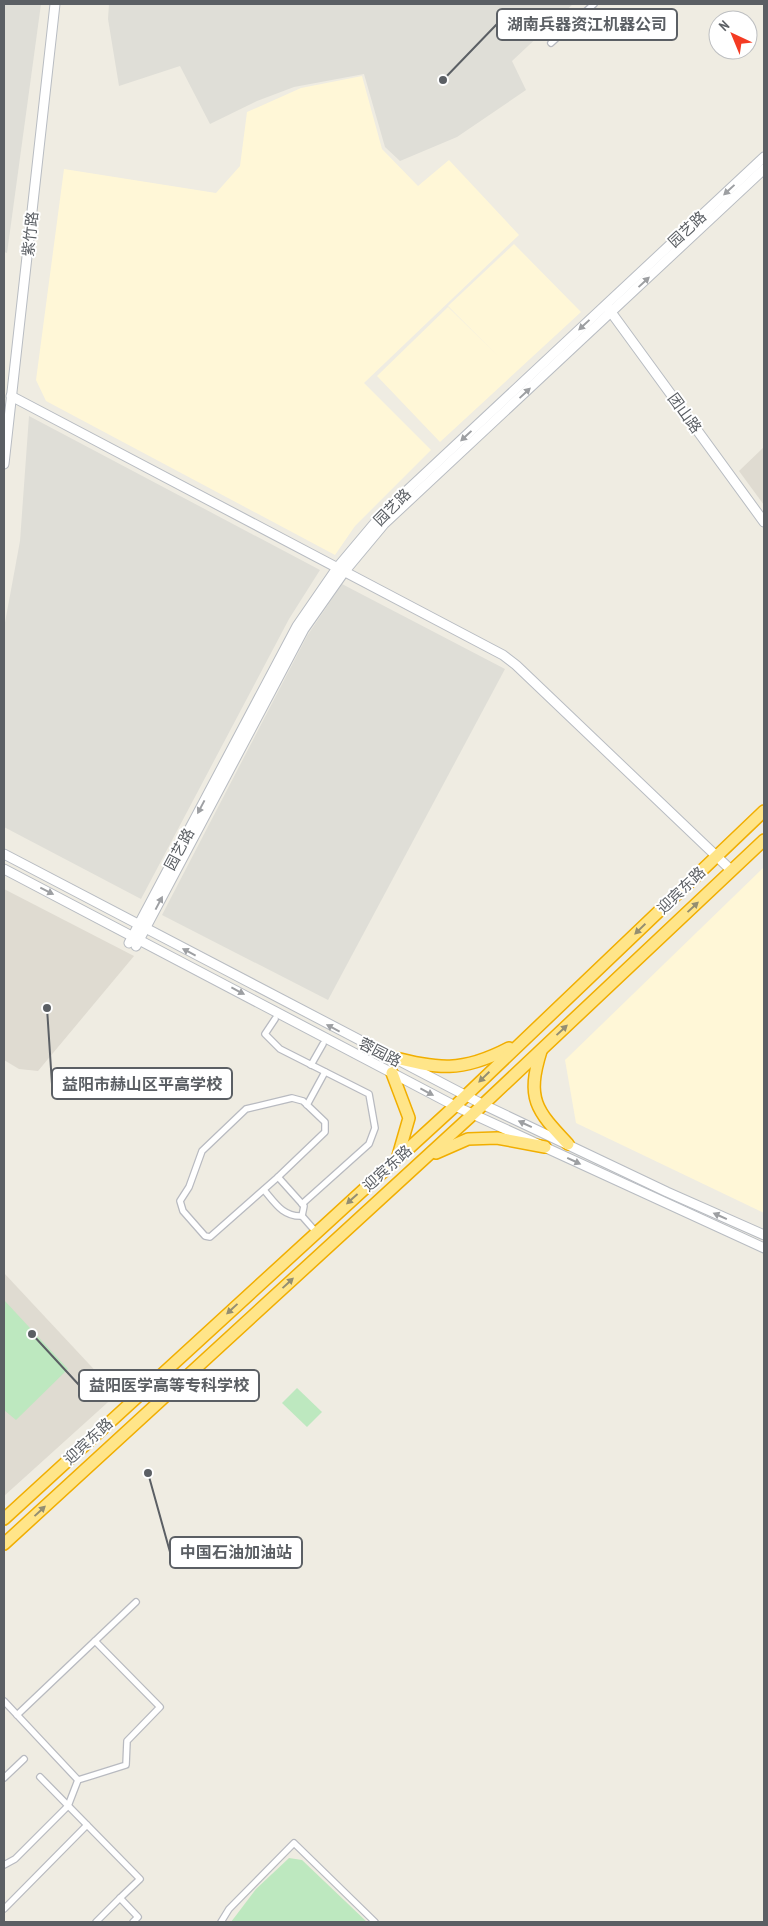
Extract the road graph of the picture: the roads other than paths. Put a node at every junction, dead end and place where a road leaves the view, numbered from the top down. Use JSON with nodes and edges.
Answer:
{"nodes":[{"id":1,"x":55,"y":4,"type":"edge"},
{"id":2,"x":594,"y":4,"type":"edge"},
{"id":3,"x":551,"y":44,"type":"dead end"},
{"id":4,"x":764,"y":156,"type":"edge"},
{"id":5,"x":764,"y":169,"type":"edge"},
{"id":6,"x":608,"y":309,"type":"junction"},
{"id":7,"x":11,"y":396,"type":"junction"},
{"id":8,"x":4,"y":464,"type":"edge"},
{"id":9,"x":764,"y":522,"type":"edge"},
{"id":10,"x":340,"y":570,"type":"junction"},
{"id":11,"x":764,"y":811,"type":"edge"},
{"id":12,"x":764,"y":840,"type":"edge"},
{"id":13,"x":4,"y":854,"type":"edge"},
{"id":14,"x":717,"y":856,"type":"junction"},
{"id":15,"x":4,"y":869,"type":"edge"},
{"id":16,"x":732,"y":870,"type":"junction"},
{"id":17,"x":142,"y":927,"type":"junction"},
{"id":18,"x":135,"y":941,"type":"junction"},
{"id":19,"x":274,"y":1018,"type":"dead end"},
{"id":20,"x":531,"y":1033,"type":"junction"},
{"id":21,"x":522,"y":1041,"type":"junction"},
{"id":22,"x":323,"y":1044,"type":"dead end"},
{"id":23,"x":543,"y":1048,"type":"junction"},
{"id":24,"x":388,"y":1056,"type":"junction"},
{"id":25,"x":312,"y":1065,"type":"junction"},
{"id":26,"x":325,"y":1072,"type":"junction"},
{"id":27,"x":392,"y":1073,"type":"junction"},
{"id":28,"x":466,"y":1095,"type":"junction"},
{"id":29,"x":482,"y":1104,"type":"junction"},
{"id":30,"x":308,"y":1105,"type":"junction"},
{"id":31,"x":455,"y":1106,"type":"junction"},
{"id":32,"x":472,"y":1115,"type":"junction"},
{"id":33,"x":568,"y":1144,"type":"junction"},
{"id":34,"x":545,"y":1147,"type":"junction"},
{"id":35,"x":427,"y":1156,"type":"junction"},
{"id":36,"x":398,"y":1157,"type":"junction"},
{"id":37,"x":385,"y":1169,"type":"junction"},
{"id":38,"x":278,"y":1177,"type":"junction"},
{"id":39,"x":398,"y":1183,"type":"junction"},
{"id":40,"x":264,"y":1190,"type":"junction"},
{"id":41,"x":302,"y":1204,"type":"junction"},
{"id":42,"x":302,"y":1216,"type":"junction"},
{"id":43,"x":316,"y":1232,"type":"junction"},
{"id":44,"x":764,"y":1235,"type":"edge"},
{"id":45,"x":764,"y":1248,"type":"edge"},
{"id":46,"x":142,"y":1392,"type":"junction"},
{"id":47,"x":155,"y":1406,"type":"junction"},
{"id":48,"x":4,"y":1519,"type":"edge"},
{"id":49,"x":4,"y":1544,"type":"edge"},
{"id":50,"x":136,"y":1602,"type":"dead end"},
{"id":51,"x":95,"y":1641,"type":"junction"},
{"id":52,"x":4,"y":1701,"type":"edge"},
{"id":53,"x":17,"y":1715,"type":"junction"},
{"id":54,"x":24,"y":1759,"type":"dead end"},
{"id":55,"x":40,"y":1777,"type":"dead end"},
{"id":56,"x":4,"y":1778,"type":"edge"},
{"id":57,"x":78,"y":1780,"type":"junction"},
{"id":58,"x":68,"y":1806,"type":"junction"},
{"id":59,"x":87,"y":1825,"type":"junction"},
{"id":60,"x":4,"y":1866,"type":"edge"},
{"id":61,"x":120,"y":1898,"type":"junction"},
{"id":62,"x":4,"y":1909,"type":"edge"},
{"id":63,"x":96,"y":1922,"type":"edge"},
{"id":64,"x":133,"y":1922,"type":"edge"},
{"id":65,"x":221,"y":1922,"type":"edge"},
{"id":66,"x":375,"y":1922,"type":"edge"}],
"edges":[{"from":1,"to":7,"type":"street","name":"紫竹路"},
{"from":2,"to":3,"type":"street"},
{"from":4,"to":6,"type":"street","name":"园艺路","one_way":true},
{"from":6,"to":5,"type":"street","name":"园艺路","one_way":true},
{"from":6,"to":9,"type":"street","name":"团山路"},
{"from":6,"to":10,"type":"street","name":"园艺路"},
{"from":7,"to":8,"type":"street","name":"紫竹路"},
{"from":7,"to":10,"type":"street"},
{"from":10,"to":14,"type":"street"},
{"from":10,"to":17,"type":"street","name":"园艺路"},
{"from":11,"to":14,"type":"highway","name":"迎宾东路"},
{"from":12,"to":16,"type":"highway","name":"迎宾东路"},
{"from":13,"to":17,"type":"street","name":"蓉园路"},
{"from":14,"to":16,"type":"street"},
{"from":14,"to":20,"type":"highway","name":"迎宾东路","one_way":true},
{"from":15,"to":18,"type":"street","name":"蓉园路","one_way":true},
{"from":23,"to":16,"type":"highway","name":"迎宾东路","one_way":true},
{"from":17,"to":18,"type":"street","name":"园艺路"},
{"from":24,"to":17,"type":"street","name":"蓉园路","one_way":true},
{"from":18,"to":27,"type":"street","name":"蓉园路","one_way":true},
{"from":19,"to":25,"type":"street"},
{"from":20,"to":21,"type":"highway","name":"迎宾东路"},
{"from":20,"to":23,"type":"highway"},
{"from":21,"to":24,"type":"highway"},
{"from":21,"to":28,"type":"highway","name":"迎宾东路","one_way":true},
{"from":22,"to":25,"type":"street"},
{"from":23,"to":29,"type":"highway","name":"迎宾东路"},
{"from":23,"to":33,"type":"highway"},
{"from":24,"to":28,"type":"street","name":"蓉园路"},
{"from":25,"to":26,"type":"street"},
{"from":26,"to":30,"type":"street"},
{"from":26,"to":41,"type":"street"},
{"from":27,"to":31,"type":"street","name":"蓉园路","one_way":true},
{"from":27,"to":36,"type":"highway"},
{"from":28,"to":29,"type":"street","name":"蓉园路"},
{"from":28,"to":31,"type":"highway","name":"迎宾东路"},
{"from":29,"to":32,"type":"highway","name":"迎宾东路"},
{"from":33,"to":29,"type":"street","name":"蓉园路","one_way":true},
{"from":30,"to":38,"type":"street"},
{"from":30,"to":40,"type":"street"},
{"from":31,"to":32,"type":"street","name":"蓉园路"},
{"from":31,"to":36,"type":"highway","name":"迎宾东路"},
{"from":32,"to":34,"type":"street","name":"蓉园路"},
{"from":32,"to":35,"type":"highway","name":"迎宾东路"},
{"from":44,"to":33,"type":"street","name":"蓉园路","one_way":true},
{"from":34,"to":35,"type":"highway"},
{"from":34,"to":45,"type":"street","name":"蓉园路","one_way":true},
{"from":35,"to":39,"type":"highway","name":"迎宾东路"},
{"from":36,"to":37,"type":"highway","name":"迎宾东路"},
{"from":37,"to":39,"type":"highway"},
{"from":37,"to":43,"type":"highway","name":"迎宾东路","one_way":true},
{"from":38,"to":40,"type":"street"},
{"from":38,"to":41,"type":"street"},
{"from":47,"to":39,"type":"highway","name":"迎宾东路","one_way":true},
{"from":40,"to":42,"type":"street"},
{"from":41,"to":42,"type":"street"},
{"from":42,"to":43,"type":"street"},
{"from":43,"to":46,"type":"highway","name":"迎宾东路","one_way":true},
{"from":46,"to":47,"type":"highway"},
{"from":46,"to":48,"type":"highway","name":"迎宾东路"},
{"from":49,"to":47,"type":"highway","name":"迎宾东路","one_way":true},
{"from":50,"to":51,"type":"street"},
{"from":51,"to":53,"type":"street"},
{"from":51,"to":57,"type":"street"},
{"from":52,"to":53,"type":"street"},
{"from":53,"to":57,"type":"street"},
{"from":54,"to":56,"type":"street"},
{"from":55,"to":58,"type":"street"},
{"from":57,"to":58,"type":"street"},
{"from":58,"to":59,"type":"street"},
{"from":58,"to":60,"type":"street"},
{"from":59,"to":61,"type":"street"},
{"from":59,"to":62,"type":"street"},
{"from":61,"to":63,"type":"street"},
{"from":61,"to":64,"type":"street"},
{"from":65,"to":66,"type":"street"}]}
